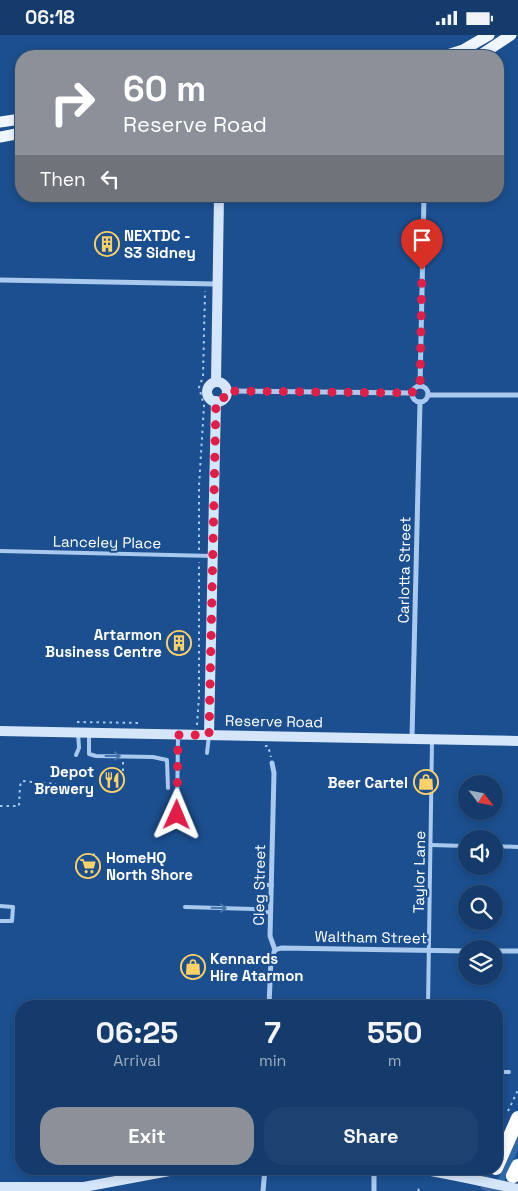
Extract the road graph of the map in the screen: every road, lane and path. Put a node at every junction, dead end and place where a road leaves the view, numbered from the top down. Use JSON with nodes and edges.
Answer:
{"nodes":[{"id":1,"x":489,"y":35,"type":"edge"},
{"id":2,"x":511,"y":35,"type":"edge"},
{"id":3,"x":463,"y":50,"type":"edge"},
{"id":4,"x":488,"y":50,"type":"edge"},
{"id":5,"x":15,"y":120,"type":"edge"},
{"id":6,"x":0,"y":122,"type":"edge"},
{"id":7,"x":15,"y":134,"type":"edge"},
{"id":8,"x":0,"y":137,"type":"edge"},
{"id":9,"x":219,"y":202,"type":"edge"},
{"id":10,"x":424,"y":202,"type":"edge"},
{"id":11,"x":0,"y":280,"type":"edge"},
{"id":12,"x":205,"y":284,"type":"junction"},
{"id":13,"x":216,"y":284,"type":"junction"},
{"id":14,"x":216,"y":382,"type":"junction"},
{"id":15,"x":420,"y":386,"type":"junction"},
{"id":16,"x":226,"y":391,"type":"junction"},
{"id":17,"x":412,"y":393,"type":"junction"},
{"id":18,"x":428,"y":395,"type":"junction"},
{"id":19,"x":518,"y":395,"type":"edge"},
{"id":20,"x":216,"y":401,"type":"junction"},
{"id":21,"x":420,"y":402,"type":"junction"},
{"id":22,"x":0,"y":551,"type":"edge"},
{"id":23,"x":199,"y":556,"type":"junction"},
{"id":24,"x":213,"y":556,"type":"junction"},
{"id":25,"x":74,"y":722,"type":"dead end"},
{"id":26,"x":146,"y":723,"type":"dead end"},
{"id":27,"x":196,"y":725,"type":"dead end"},
{"id":28,"x":0,"y":731,"type":"edge"},
{"id":29,"x":83,"y":732,"type":"junction"},
{"id":30,"x":178,"y":735,"type":"junction"},
{"id":31,"x":209,"y":735,"type":"junction"},
{"id":32,"x":412,"y":738,"type":"junction"},
{"id":33,"x":432,"y":739,"type":"junction"},
{"id":34,"x":518,"y":741,"type":"edge"},
{"id":35,"x":207,"y":753,"type":"dead end"},
{"id":36,"x":76,"y":755,"type":"dead end"},
{"id":37,"x":123,"y":756,"type":"junction"},
{"id":38,"x":272,"y":763,"type":"dead end"},
{"id":39,"x":56,"y":784,"type":"dead end"},
{"id":40,"x":123,"y":787,"type":"dead end"},
{"id":41,"x":168,"y":788,"type":"dead end"},
{"id":42,"x":0,"y":807,"type":"edge"},
{"id":43,"x":177,"y":815,"type":"dead end"},
{"id":44,"x":431,"y":845,"type":"junction"},
{"id":45,"x":458,"y":846,"type":"edge"},
{"id":46,"x":503,"y":846,"type":"edge"},
{"id":47,"x":518,"y":847,"type":"edge"},
{"id":48,"x":94,"y":851,"type":"dead end"},
{"id":49,"x":94,"y":869,"type":"dead end"},
{"id":50,"x":254,"y":885,"type":"dead end"},
{"id":51,"x":272,"y":885,"type":"junction"},
{"id":52,"x":0,"y":907,"type":"edge"},
{"id":53,"x":186,"y":907,"type":"dead end"},
{"id":54,"x":271,"y":913,"type":"junction"},
{"id":55,"x":0,"y":921,"type":"edge"},
{"id":56,"x":275,"y":950,"type":"junction"},
{"id":57,"x":428,"y":951,"type":"junction"},
{"id":58,"x":458,"y":951,"type":"edge"},
{"id":59,"x":503,"y":951,"type":"edge"},
{"id":60,"x":518,"y":951,"type":"edge"},
{"id":61,"x":269,"y":1000,"type":"edge"},
{"id":62,"x":428,"y":1000,"type":"edge"},
{"id":63,"x":503,"y":1072,"type":"edge"},
{"id":64,"x":509,"y":1072,"type":"dead end"},
{"id":65,"x":518,"y":1118,"type":"edge"},
{"id":66,"x":503,"y":1153,"type":"edge"},
{"id":67,"x":148,"y":1175,"type":"edge"},
{"id":68,"x":264,"y":1175,"type":"edge"},
{"id":69,"x":374,"y":1175,"type":"edge"},
{"id":70,"x":452,"y":1175,"type":"edge"},
{"id":71,"x":516,"y":1177,"type":"edge"},
{"id":72,"x":420,"y":1186,"type":"dead end"},
{"id":73,"x":0,"y":1187,"type":"edge"},
{"id":74,"x":263,"y":1191,"type":"edge"},
{"id":75,"x":374,"y":1191,"type":"edge"},
{"id":76,"x":418,"y":1191,"type":"edge"}],
"edges":[{"from":1,"to":3,"type":"main road"},
{"from":2,"to":4,"type":"main road"},
{"from":5,"to":6,"type":"main road"},
{"from":7,"to":8,"type":"main road"},
{"from":9,"to":13,"type":"street"},
{"from":10,"to":15,"type":"street"},
{"from":11,"to":12,"type":"street"},
{"from":12,"to":13,"type":"street"},
{"from":12,"to":23,"type":"path"},
{"from":13,"to":14,"type":"street"},
{"from":14,"to":16,"type":"street"},
{"from":14,"to":20,"type":"street"},
{"from":15,"to":17,"type":"street"},
{"from":15,"to":18,"type":"street"},
{"from":16,"to":17,"type":"street"},
{"from":16,"to":20,"type":"street"},
{"from":17,"to":21,"type":"street"},
{"from":18,"to":19,"type":"street"},
{"from":18,"to":21,"type":"street"},
{"from":20,"to":24,"type":"street"},
{"from":21,"to":32,"type":"street","name":"Carlotta Street"},
{"from":22,"to":23,"type":"lane","name":"Lanceley Place"},
{"from":23,"to":24,"type":"lane","name":"Lanceley Place"},
{"from":23,"to":27,"type":"path"},
{"from":24,"to":31,"type":"street"},
{"from":25,"to":26,"type":"path"},
{"from":28,"to":29,"type":"street","name":"Reserve Road"},
{"from":29,"to":30,"type":"street","name":"Reserve Road"},
{"from":29,"to":36,"type":"lane"},
{"from":29,"to":37,"type":"lane","one_way":true},
{"from":30,"to":31,"type":"street","name":"Reserve Road"},
{"from":30,"to":43,"type":"lane"},
{"from":31,"to":32,"type":"street","name":"Reserve Road"},
{"from":31,"to":35,"type":"lane"},
{"from":32,"to":33,"type":"street","name":"Reserve Road"},
{"from":33,"to":34,"type":"street","name":"Reserve Road"},
{"from":33,"to":44,"type":"lane","name":"Taylor Lane"},
{"from":37,"to":40,"type":"path"},
{"from":37,"to":41,"type":"lane"},
{"from":38,"to":51,"type":"street","name":"Cleg Street"},
{"from":39,"to":42,"type":"path"},
{"from":44,"to":45,"type":"lane"},
{"from":44,"to":57,"type":"lane","name":"Taylor Lane"},
{"from":46,"to":47,"type":"lane"},
{"from":48,"to":49,"type":"path"},
{"from":50,"to":51,"type":"lane"},
{"from":51,"to":54,"type":"street","name":"Cleg Street"},
{"from":52,"to":55,"type":"lane"},
{"from":53,"to":54,"type":"lane","one_way":true},
{"from":54,"to":56,"type":"street","name":"Cleg Street"},
{"from":56,"to":57,"type":"street","name":"Waltham Street"},
{"from":56,"to":61,"type":"street","name":"Cleg Street"},
{"from":57,"to":58,"type":"street","name":"Waltham Street"},
{"from":57,"to":62,"type":"lane","name":"Taylor Lane"},
{"from":59,"to":60,"type":"street"},
{"from":63,"to":64,"type":"lane"},
{"from":65,"to":66,"type":"highway"},
{"from":67,"to":73,"type":"street"},
{"from":68,"to":74,"type":"street"},
{"from":69,"to":75,"type":"street"},
{"from":70,"to":71,"type":"street","bridge":true},
{"from":72,"to":76,"type":"path"}]}
